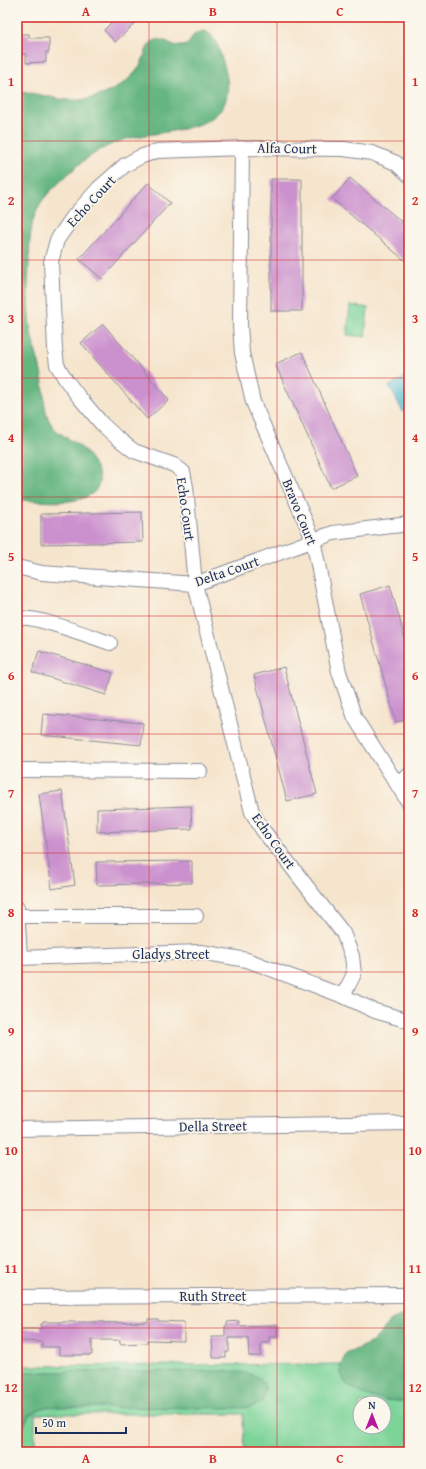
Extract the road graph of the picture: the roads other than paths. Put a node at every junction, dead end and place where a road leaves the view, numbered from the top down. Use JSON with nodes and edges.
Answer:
{"nodes":[{"id":1,"x":242,"y":148,"type":"junction"},
{"id":2,"x":409,"y":175,"type":"edge"},
{"id":3,"x":241,"y":256,"type":"joint"},
{"id":4,"x":409,"y":524,"type":"edge"},
{"id":5,"x":313,"y":540,"type":"junction"},
{"id":6,"x":17,"y":567,"type":"edge"},
{"id":7,"x":195,"y":584,"type":"junction"},
{"id":8,"x":17,"y":619,"type":"edge"},
{"id":9,"x":110,"y":643,"type":"dead end"},
{"id":10,"x":17,"y":770,"type":"edge"},
{"id":11,"x":200,"y":771,"type":"dead end"},
{"id":12,"x":409,"y":776,"type":"edge"},
{"id":13,"x":398,"y":786,"type":"junction"},
{"id":14,"x":409,"y":803,"type":"edge"},
{"id":15,"x":18,"y":912,"type":"edge"},
{"id":16,"x":196,"y":916,"type":"dead end"},
{"id":17,"x":18,"y":958,"type":"edge"},
{"id":18,"x":344,"y":996,"type":"junction"},
{"id":19,"x":409,"y":1021,"type":"edge"},
{"id":20,"x":409,"y":1123,"type":"edge"},
{"id":21,"x":17,"y":1129,"type":"edge"},
{"id":22,"x":409,"y":1294,"type":"edge"},
{"id":23,"x":17,"y":1297,"type":"edge"}],
"edges":[{"from":1,"to":2,"type":"street","name":"Alfa Court"},
{"from":1,"to":3,"type":"street","name":"Alfa Court"},
{"from":1,"to":7,"type":"street","name":"Echo Court"},
{"from":3,"to":5,"type":"street","name":"Bravo Court"},
{"from":4,"to":5,"type":"street","name":"Delta Court"},
{"from":5,"to":7,"type":"street","name":"Delta Court"},
{"from":5,"to":13,"type":"street","name":"Bravo Court"},
{"from":6,"to":7,"type":"street","name":"Delta Court"},
{"from":7,"to":18,"type":"street","name":"Echo Court"},
{"from":8,"to":9,"type":"street"},
{"from":10,"to":11,"type":"street"},
{"from":12,"to":13,"type":"street"},
{"from":13,"to":14,"type":"street","name":"Bravo Court"},
{"from":15,"to":16,"type":"street"},
{"from":15,"to":17,"type":"street"},
{"from":17,"to":18,"type":"street","name":"Gladys Street"},
{"from":18,"to":19,"type":"street","name":"Gladys Street"},
{"from":20,"to":21,"type":"street","name":"Della Street"},
{"from":22,"to":23,"type":"street","name":"Ruth Street"}]}
